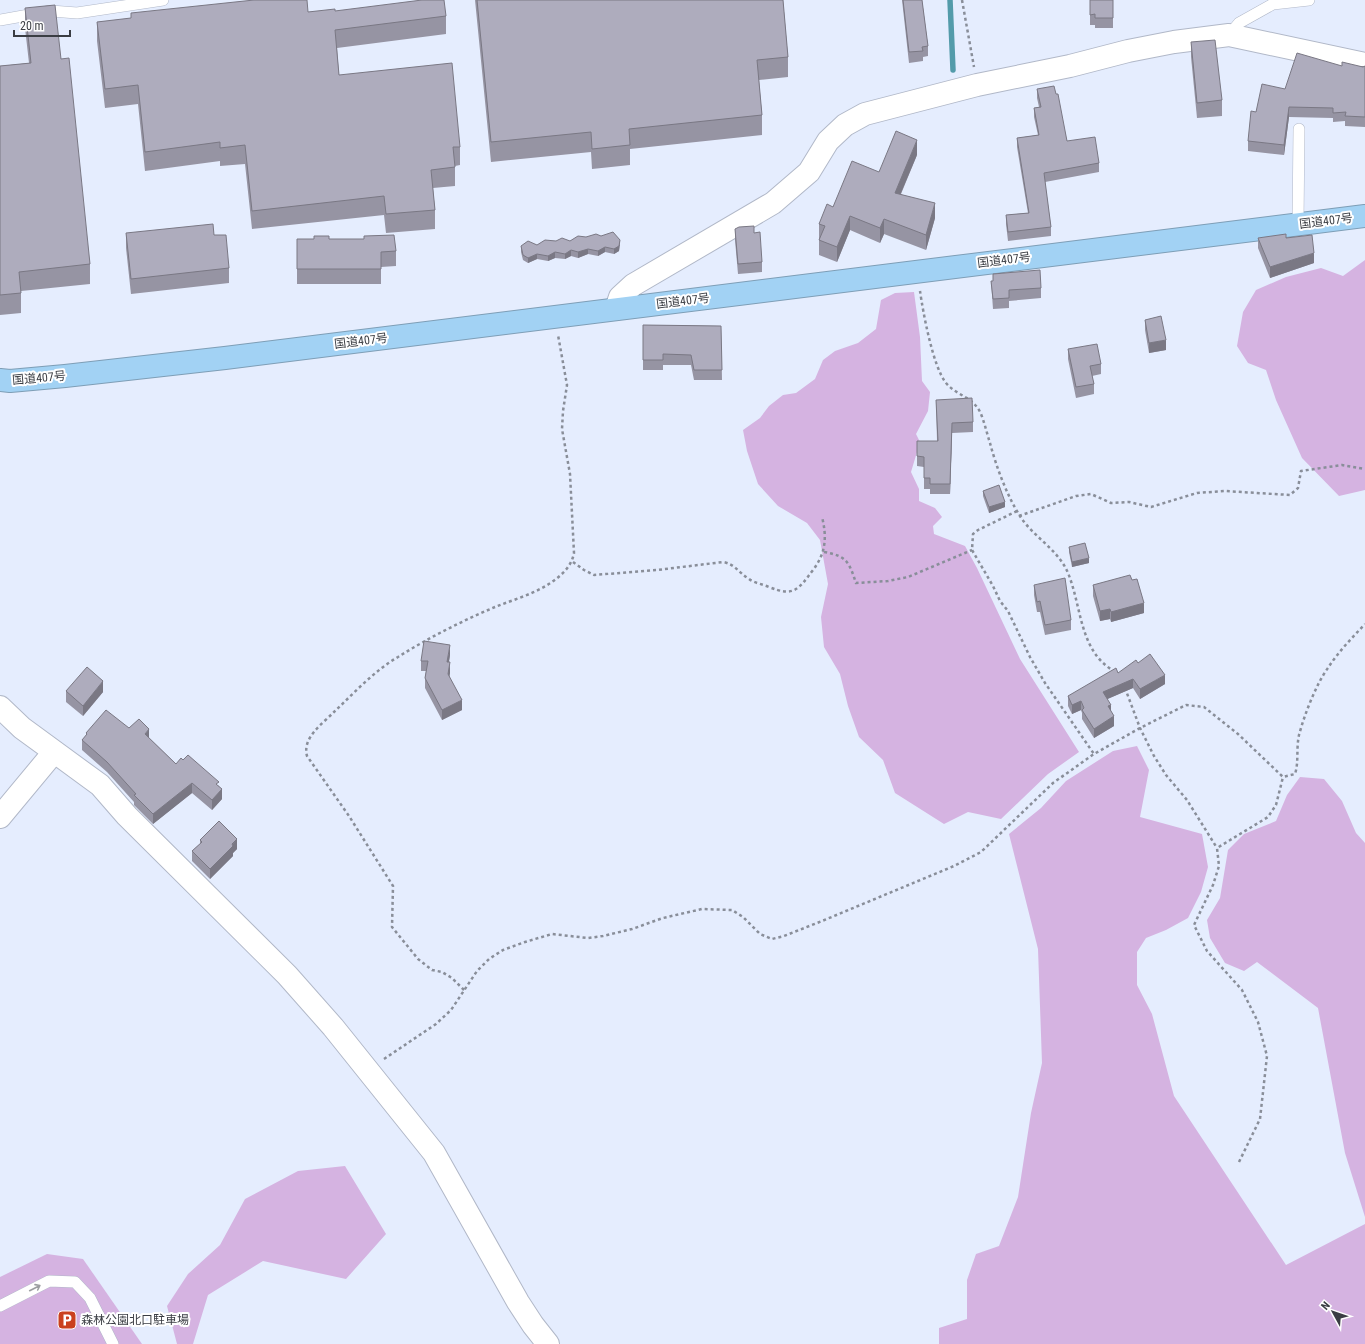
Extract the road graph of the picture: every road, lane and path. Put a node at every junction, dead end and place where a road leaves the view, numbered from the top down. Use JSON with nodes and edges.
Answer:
{"nodes":[{"id":1,"x":163,"y":0,"type":"edge"},
{"id":2,"x":962,"y":0,"type":"edge"},
{"id":3,"x":1309,"y":0,"type":"edge"},
{"id":4,"x":0,"y":20,"type":"edge"},
{"id":5,"x":1229,"y":35,"type":"junction"},
{"id":6,"x":1365,"y":64,"type":"edge"},
{"id":7,"x":977,"y":85,"type":"junction"},
{"id":8,"x":1298,"y":129,"type":"dead end"},
{"id":9,"x":1365,"y":216,"type":"edge"},
{"id":10,"x":1298,"y":224,"type":"junction"},
{"id":11,"x":918,"y":271,"type":"junction"},
{"id":12,"x":616,"y":309,"type":"junction"},
{"id":13,"x":555,"y":316,"type":"junction"},
{"id":14,"x":0,"y":380,"type":"edge"},
{"id":15,"x":1365,"y":469,"type":"edge"},
{"id":16,"x":1017,"y":510,"type":"junction"},
{"id":17,"x":1019,"y":516,"type":"junction"},
{"id":18,"x":822,"y":517,"type":"dead end"},
{"id":19,"x":972,"y":550,"type":"junction"},
{"id":20,"x":824,"y":552,"type":"junction"},
{"id":21,"x":573,"y":562,"type":"junction"},
{"id":22,"x":1365,"y":624,"type":"edge"},
{"id":23,"x":1119,"y":674,"type":"edge"},
{"id":24,"x":1122,"y":681,"type":"edge"},
{"id":25,"x":0,"y":707,"type":"edge"},
{"id":26,"x":1140,"y":728,"type":"junction"},
{"id":27,"x":54,"y":752,"type":"junction"},
{"id":28,"x":1094,"y":754,"type":"junction"},
{"id":29,"x":1283,"y":777,"type":"junction"},
{"id":30,"x":0,"y":817,"type":"edge"},
{"id":31,"x":1217,"y":848,"type":"junction"},
{"id":32,"x":464,"y":990,"type":"junction"},
{"id":33,"x":367,"y":1071,"type":"junction"},
{"id":34,"x":1239,"y":1162,"type":"dead end"},
{"id":35,"x":0,"y":1306,"type":"edge"},
{"id":36,"x":112,"y":1344,"type":"edge"},
{"id":37,"x":548,"y":1344,"type":"edge"}],
"edges":[{"from":1,"to":4,"type":"lane"},
{"from":2,"to":7,"type":"path"},
{"from":3,"to":5,"type":"lane"},
{"from":5,"to":6,"type":"street"},
{"from":5,"to":7,"type":"street"},
{"from":7,"to":12,"type":"street"},
{"from":8,"to":10,"type":"lane"},
{"from":9,"to":10,"type":"highway","name":"国道407号"},
{"from":10,"to":11,"type":"highway","name":"国道407号"},
{"from":11,"to":12,"type":"highway","name":"国道407号"},
{"from":11,"to":16,"type":"path"},
{"from":12,"to":13,"type":"highway","name":"国道407号"},
{"from":13,"to":14,"type":"highway","name":"国道407号"},
{"from":13,"to":21,"type":"path"},
{"from":15,"to":17,"type":"path"},
{"from":16,"to":17,"type":"path"},
{"from":16,"to":19,"type":"path"},
{"from":17,"to":23,"type":"path"},
{"from":18,"to":20,"type":"path"},
{"from":19,"to":20,"type":"path"},
{"from":19,"to":28,"type":"path"},
{"from":20,"to":21,"type":"path"},
{"from":21,"to":32,"type":"path"},
{"from":22,"to":29,"type":"path"},
{"from":24,"to":26,"type":"path"},
{"from":25,"to":27,"type":"street"},
{"from":26,"to":28,"type":"path"},
{"from":26,"to":29,"type":"path"},
{"from":26,"to":31,"type":"path"},
{"from":27,"to":30,"type":"street"},
{"from":27,"to":33,"type":"street"},
{"from":28,"to":32,"type":"path"},
{"from":29,"to":31,"type":"path"},
{"from":31,"to":34,"type":"path"},
{"from":32,"to":33,"type":"path"},
{"from":33,"to":37,"type":"street"},
{"from":35,"to":36,"type":"lane","one_way":true}]}
